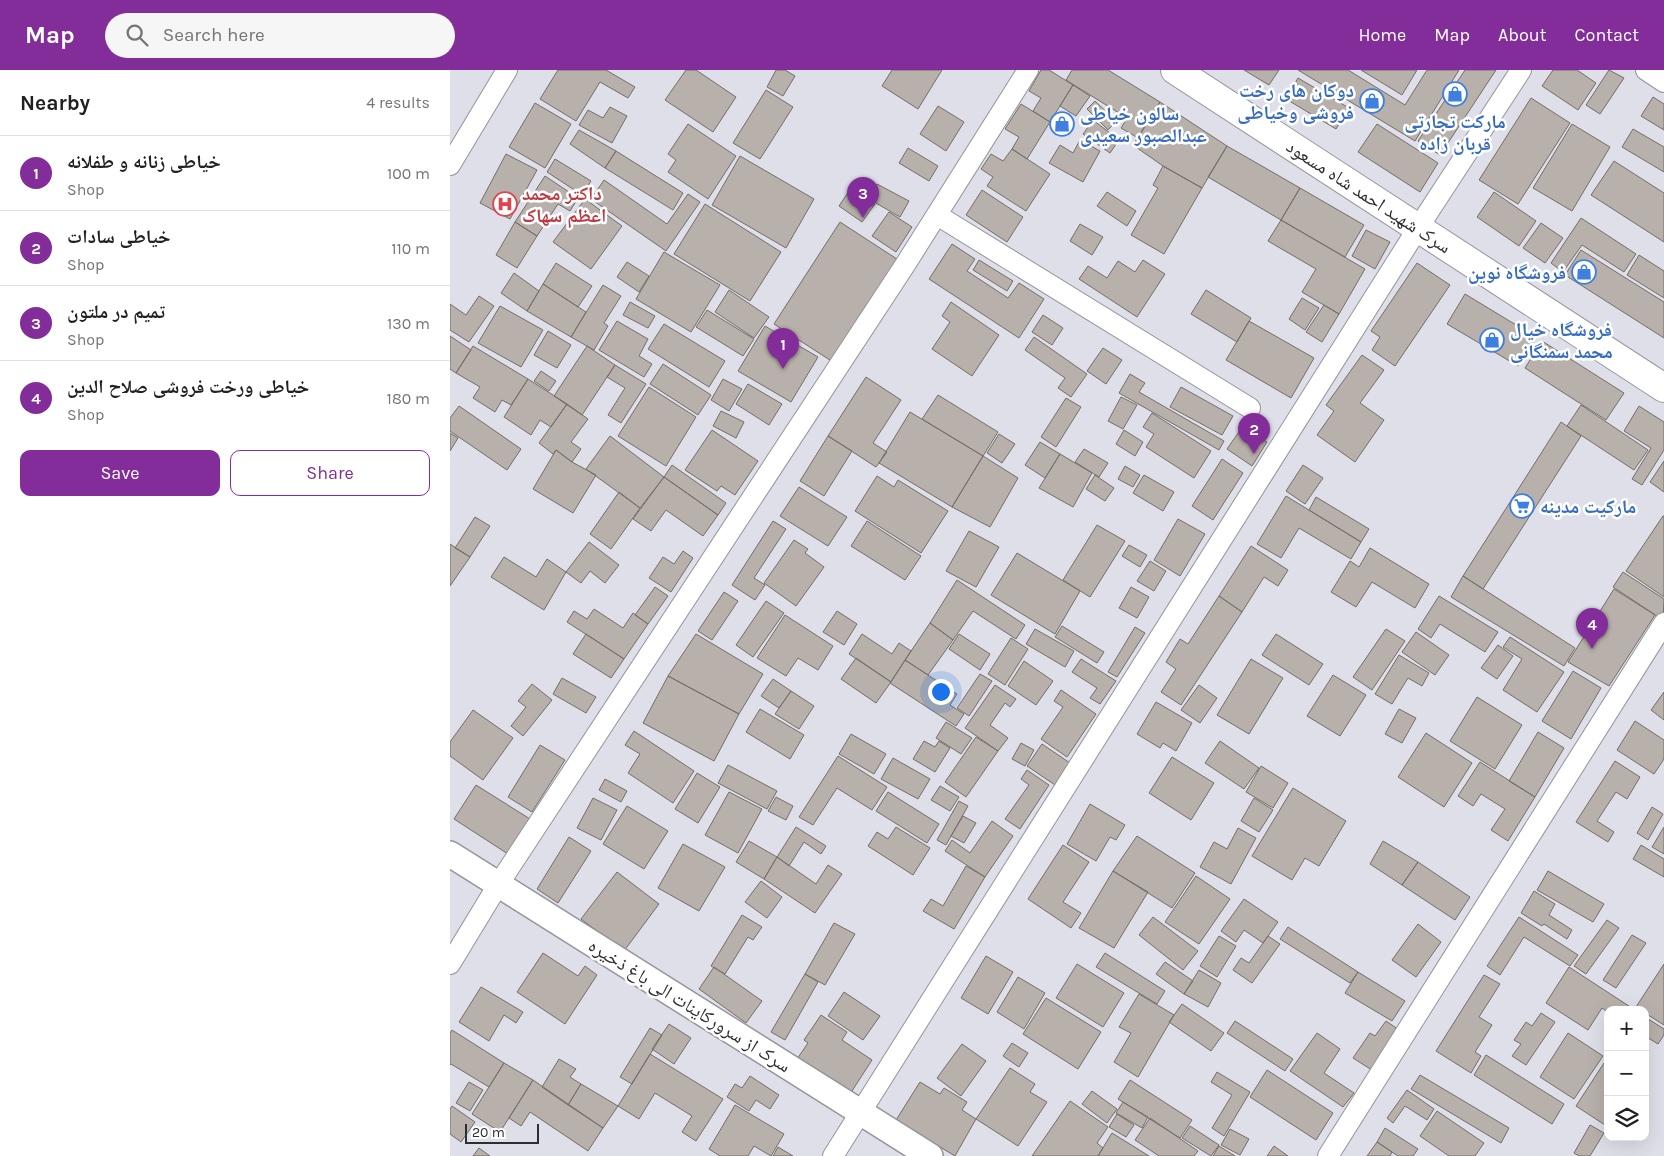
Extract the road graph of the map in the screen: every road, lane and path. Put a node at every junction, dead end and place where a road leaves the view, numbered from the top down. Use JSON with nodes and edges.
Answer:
{"nodes":[{"id":1,"x":507,"y":70,"type":"edge"},
{"id":2,"x":1028,"y":70,"type":"edge"},
{"id":3,"x":1176,"y":70,"type":"edge"},
{"id":4,"x":1520,"y":70,"type":"edge"},
{"id":5,"x":1646,"y":70,"type":"edge"},
{"id":6,"x":1664,"y":82,"type":"edge"},
{"id":7,"x":450,"y":166,"type":"edge"},
{"id":8,"x":937,"y":215,"type":"junction"},
{"id":9,"x":1418,"y":228,"type":"junction"},
{"id":10,"x":1664,"y":388,"type":"edge"},
{"id":11,"x":1250,"y":408,"type":"dead end"},
{"id":12,"x":1664,"y":623,"type":"edge"},
{"id":13,"x":450,"y":854,"type":"edge"},
{"id":14,"x":498,"y":885,"type":"junction"},
{"id":15,"x":450,"y":964,"type":"edge"},
{"id":16,"x":861,"y":1113,"type":"junction"},
{"id":17,"x":833,"y":1156,"type":"edge"},
{"id":18,"x":930,"y":1156,"type":"edge"},
{"id":19,"x":1328,"y":1156,"type":"edge"}],
"edges":[{"from":1,"to":7,"type":"street"},
{"from":2,"to":8,"type":"street"},
{"from":3,"to":9,"type":"main road","name":"سرک شهید احمد شاه مسعود"},
{"from":4,"to":9,"type":"street"},
{"from":5,"to":6,"type":"street"},
{"from":8,"to":11,"type":"street"},
{"from":8,"to":14,"type":"street"},
{"from":9,"to":10,"type":"main road","name":"سرک شهید احمد شاه مسعود"},
{"from":9,"to":16,"type":"street"},
{"from":12,"to":19,"type":"street"},
{"from":13,"to":14,"type":"street","name":"سرک از سرورکاینات الی باغ ذخیره"},
{"from":14,"to":15,"type":"street"},
{"from":14,"to":16,"type":"street","name":"سرک از سرورکاینات الی باغ ذخیره"},
{"from":16,"to":17,"type":"street"},
{"from":16,"to":18,"type":"street","name":"سرک از سرورکاینات الی باغ ذخیره"}]}
